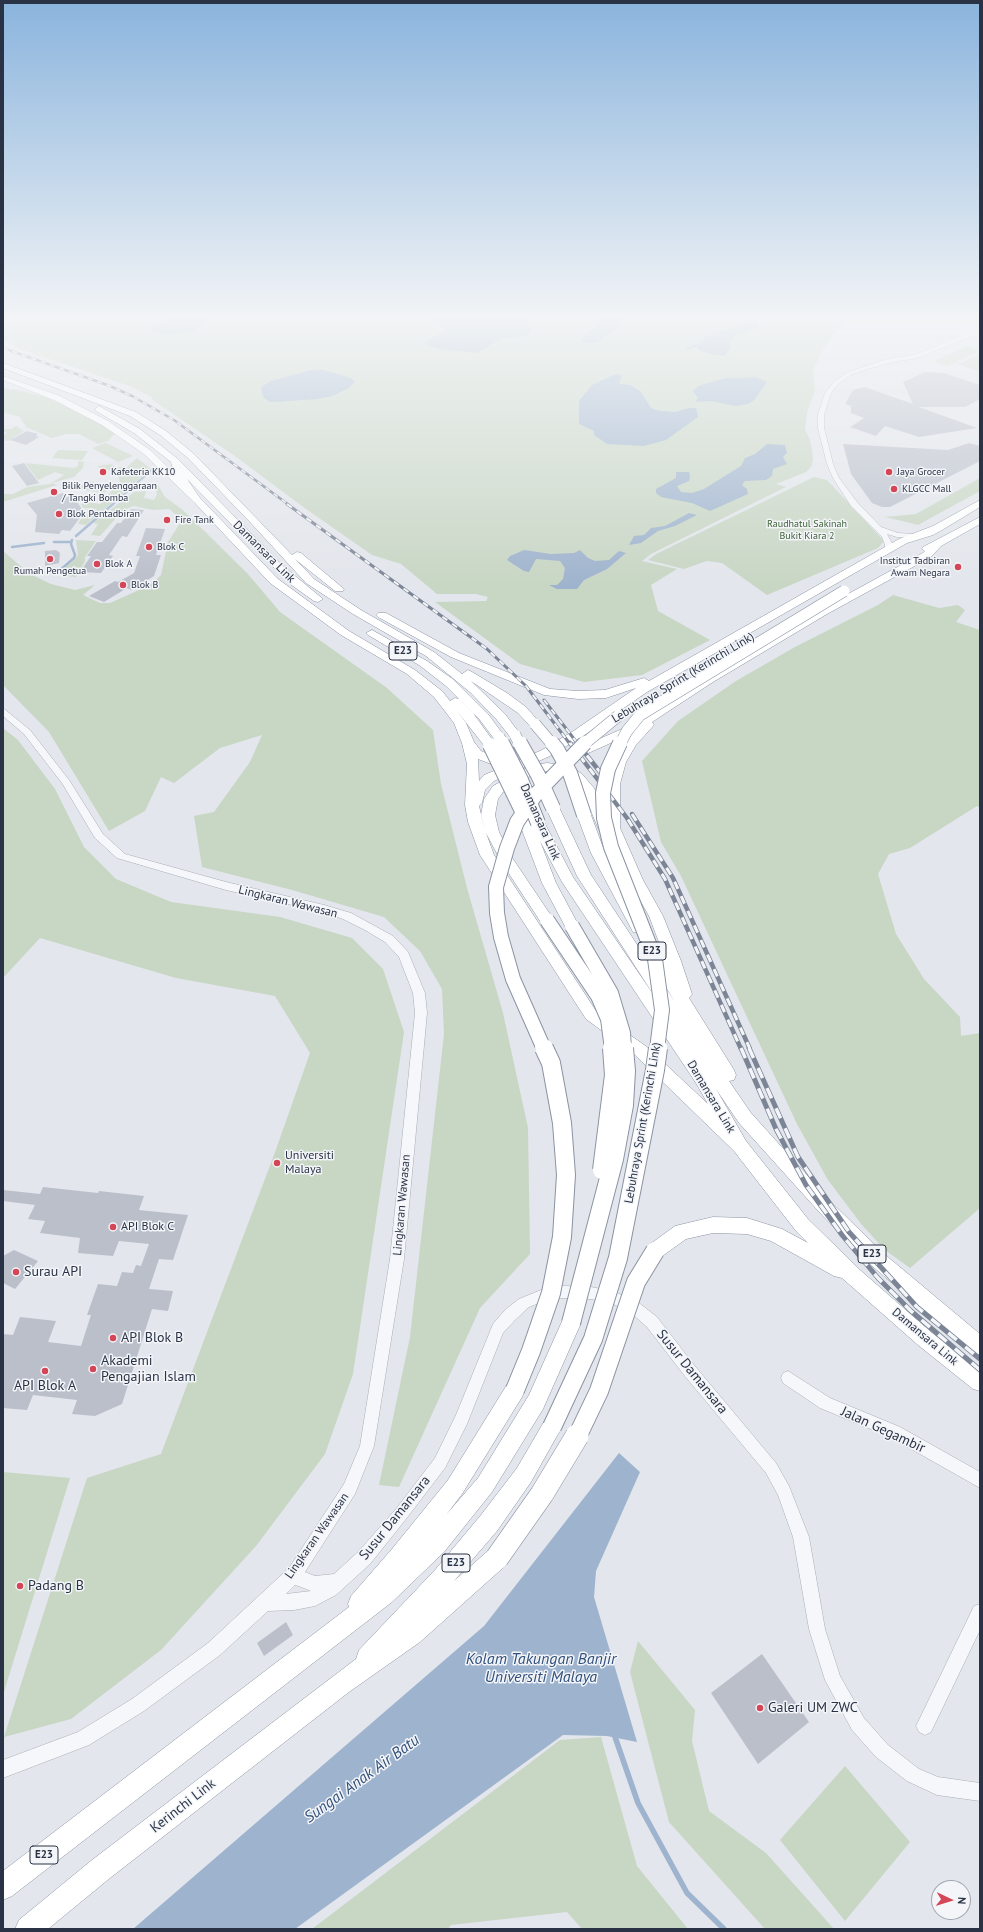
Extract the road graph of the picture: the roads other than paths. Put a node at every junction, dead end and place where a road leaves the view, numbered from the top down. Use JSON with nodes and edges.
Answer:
{"nodes":[{"id":1,"x":75,"y":407,"type":"edge"},
{"id":2,"x":95,"y":407,"type":"edge"},
{"id":3,"x":115,"y":407,"type":"edge"},
{"id":4,"x":124,"y":407,"type":"edge"},
{"id":5,"x":823,"y":407,"type":"edge"},
{"id":6,"x":133,"y":414,"type":"junction"},
{"id":7,"x":175,"y":461,"type":"junction"},
{"id":8,"x":196,"y":500,"type":"junction"},
{"id":9,"x":980,"y":503,"type":"edge"},
{"id":10,"x":254,"y":520,"type":"junction"},
{"id":11,"x":980,"y":520,"type":"edge"},
{"id":12,"x":877,"y":528,"type":"junction"},
{"id":13,"x":938,"y":528,"type":"junction"},
{"id":14,"x":913,"y":536,"type":"junction"},
{"id":15,"x":936,"y":545,"type":"junction"},
{"id":16,"x":888,"y":550,"type":"junction"},
{"id":17,"x":294,"y":582,"type":"junction"},
{"id":18,"x":841,"y":589,"type":"junction"},
{"id":19,"x":320,"y":615,"type":"junction"},
{"id":20,"x":354,"y":630,"type":"junction"},
{"id":21,"x":430,"y":654,"type":"junction"},
{"id":22,"x":673,"y":672,"type":"junction"},
{"id":23,"x":3,"y":710,"type":"edge"},
{"id":24,"x":609,"y":710,"type":"junction"},
{"id":25,"x":660,"y":712,"type":"junction"},
{"id":26,"x":633,"y":729,"type":"junction"},
{"id":27,"x":494,"y":741,"type":"junction"},
{"id":28,"x":468,"y":743,"type":"junction"},
{"id":29,"x":520,"y":764,"type":"junction"},
{"id":30,"x":474,"y":822,"type":"junction"},
{"id":31,"x":655,"y":958,"type":"junction"},
{"id":32,"x":691,"y":1014,"type":"junction"},
{"id":33,"x":740,"y":1146,"type":"junction"},
{"id":34,"x":776,"y":1151,"type":"junction"},
{"id":35,"x":592,"y":1246,"type":"junction"},
{"id":36,"x":853,"y":1276,"type":"junction"},
{"id":37,"x":980,"y":1346,"type":"edge"},
{"id":38,"x":788,"y":1378,"type":"dead end"},
{"id":39,"x":980,"y":1382,"type":"edge"},
{"id":40,"x":980,"y":1480,"type":"edge"},
{"id":41,"x":295,"y":1574,"type":"junction"},
{"id":42,"x":338,"y":1582,"type":"junction"},
{"id":43,"x":264,"y":1603,"type":"junction"},
{"id":44,"x":980,"y":1612,"type":"edge"},
{"id":45,"x":317,"y":1645,"type":"junction"},
{"id":46,"x":341,"y":1684,"type":"junction"},
{"id":47,"x":925,"y":1726,"type":"dead end"},
{"id":48,"x":3,"y":1769,"type":"edge"},
{"id":49,"x":980,"y":1792,"type":"edge"},
{"id":50,"x":3,"y":1887,"type":"edge"},
{"id":51,"x":28,"y":1929,"type":"edge"}],
"edges":[{"from":1,"to":8,"type":"main road"},
{"from":2,"to":7,"type":"highway","name":"Damansara Link","number":"E23"},
{"from":3,"to":6,"type":"highway","name":"Damansara Link","number":"E23"},
{"from":4,"to":6,"type":"highway"},
{"from":5,"to":12,"type":"street"},
{"from":6,"to":10,"type":"highway","name":"Damansara Link","number":"E23"},
{"from":7,"to":8,"type":"highway"},
{"from":7,"to":17,"type":"highway","name":"Damansara Link","number":"E23"},
{"from":8,"to":19,"type":"highway"},
{"from":9,"to":13,"type":"highway","name":"Lebuhraya Sprint (Kerinchi Link)","number":"E23"},
{"from":10,"to":21,"type":"highway","name":"Damansara Link","number":"E23"},
{"from":10,"to":22,"type":"highway"},
{"from":11,"to":15,"type":"highway","name":"Lebuhraya Sprint (Kerinchi Link)","number":"E23"},
{"from":12,"to":14,"type":"street"},
{"from":12,"to":16,"type":"street"},
{"from":13,"to":14,"type":"highway"},
{"from":13,"to":18,"type":"highway","name":"Lebuhraya Sprint (Kerinchi Link)","number":"E23"},
{"from":14,"to":16,"type":"highway"},
{"from":15,"to":18,"type":"highway","name":"Lebuhraya Sprint (Kerinchi Link)","number":"E23"},
{"from":15,"to":25,"type":"highway"},
{"from":16,"to":22,"type":"highway"},
{"from":17,"to":20,"type":"highway"},
{"from":17,"to":27,"type":"highway","name":"Damansara Link","number":"E23"},
{"from":18,"to":31,"type":"highway","name":"Lebuhraya Sprint (Kerinchi Link)","number":"E23","bridge":true},
{"from":18,"to":45,"type":"highway","name":"Lebuhraya Sprint (Kerinchi Link)","number":"E23","bridge":true},
{"from":19,"to":20,"type":"highway"},
{"from":19,"to":28,"type":"highway"},
{"from":20,"to":27,"type":"highway"},
{"from":21,"to":31,"type":"highway","bridge":true},
{"from":21,"to":34,"type":"highway","name":"Damansara Link","number":"E23","bridge":true},
{"from":22,"to":24,"type":"highway"},
{"from":23,"to":41,"type":"street","name":"Lingkaran Wawasan"},
{"from":24,"to":26,"type":"highway"},
{"from":24,"to":29,"type":"highway"},
{"from":25,"to":26,"type":"highway"},
{"from":25,"to":32,"type":"highway"},
{"from":26,"to":29,"type":"highway"},
{"from":27,"to":33,"type":"highway","name":"Damansara Link","number":"E23","bridge":true},
{"from":27,"to":35,"type":"highway","bridge":true},
{"from":28,"to":29,"type":"highway"},
{"from":28,"to":30,"type":"highway"},
{"from":29,"to":30,"type":"highway"},
{"from":30,"to":33,"type":"highway"},
{"from":31,"to":46,"type":"highway","name":"Lebuhraya Sprint (Kerinchi Link)","number":"E23","bridge":true},
{"from":32,"to":34,"type":"highway"},
{"from":32,"to":35,"type":"highway","bridge":true},
{"from":33,"to":36,"type":"highway","name":"Damansara Link","number":"E23"},
{"from":34,"to":37,"type":"highway","name":"Damansara Link","number":"E23"},
{"from":35,"to":45,"type":"highway","bridge":true},
{"from":36,"to":39,"type":"highway","name":"Damansara Link","number":"E23"},
{"from":36,"to":46,"type":"highway","bridge":true},
{"from":38,"to":40,"type":"street","name":"Jalan Gegambir"},
{"from":41,"to":42,"type":"street"},
{"from":41,"to":43,"type":"street","name":"Lingkaran Wawasan"},
{"from":42,"to":43,"type":"street","name":"Susur Damansara"},
{"from":42,"to":49,"type":"street","name":"Susur Damansara"},
{"from":43,"to":48,"type":"street","name":"Lingkaran Wawasan"},
{"from":44,"to":47,"type":"street"},
{"from":45,"to":50,"type":"highway","number":"E23"},
{"from":46,"to":51,"type":"highway","name":"Kerinchi Link","number":"E23"}]}
